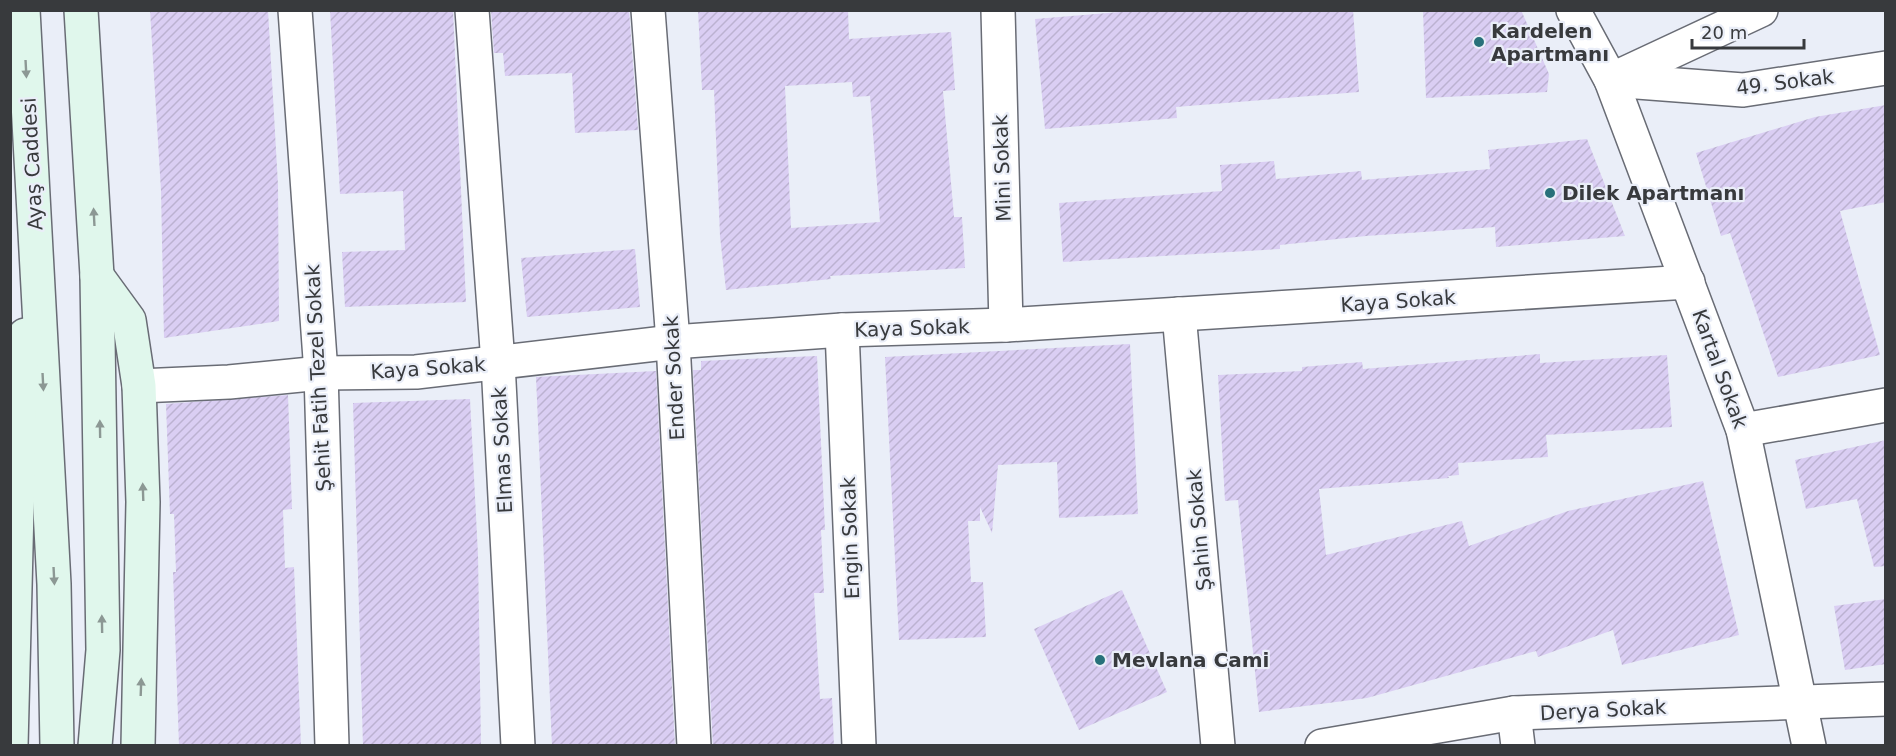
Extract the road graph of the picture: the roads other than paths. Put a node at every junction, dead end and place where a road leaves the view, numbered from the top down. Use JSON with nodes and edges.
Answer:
{"nodes":[{"id":1,"x":23,"y":10,"type":"edge"},
{"id":2,"x":81,"y":10,"type":"edge"},
{"id":3,"x":295,"y":10,"type":"edge"},
{"id":4,"x":471,"y":10,"type":"edge"},
{"id":5,"x":648,"y":10,"type":"edge"},
{"id":6,"x":998,"y":10,"type":"edge"},
{"id":7,"x":1573,"y":10,"type":"edge"},
{"id":8,"x":1761,"y":10,"type":"edge"},
{"id":9,"x":1886,"y":68,"type":"edge"},
{"id":10,"x":1611,"y":80,"type":"junction"},
{"id":11,"x":97,"y":276,"type":"junction"},
{"id":12,"x":39,"y":281,"type":"junction"},
{"id":13,"x":1688,"y":282,"type":"junction"},
{"id":14,"x":1179,"y":314,"type":"junction"},
{"id":15,"x":1006,"y":325,"type":"junction"},
{"id":16,"x":842,"y":330,"type":"junction"},
{"id":17,"x":673,"y":342,"type":"junction"},
{"id":18,"x":498,"y":363,"type":"junction"},
{"id":19,"x":321,"y":374,"type":"junction"},
{"id":20,"x":138,"y":386,"type":"junction"},
{"id":21,"x":1886,"y":405,"type":"edge"},
{"id":22,"x":1743,"y":430,"type":"junction"},
{"id":23,"x":1886,"y":699,"type":"edge"},
{"id":24,"x":1799,"y":701,"type":"junction"},
{"id":25,"x":1514,"y":713,"type":"junction"},
{"id":26,"x":11,"y":746,"type":"edge"},
{"id":27,"x":57,"y":746,"type":"edge"},
{"id":28,"x":95,"y":746,"type":"edge"},
{"id":29,"x":138,"y":746,"type":"edge"},
{"id":30,"x":332,"y":746,"type":"edge"},
{"id":31,"x":518,"y":746,"type":"edge"},
{"id":32,"x":694,"y":746,"type":"edge"},
{"id":33,"x":859,"y":746,"type":"edge"},
{"id":34,"x":1218,"y":746,"type":"edge"},
{"id":35,"x":1322,"y":746,"type":"edge"},
{"id":36,"x":1518,"y":746,"type":"edge"},
{"id":37,"x":1809,"y":746,"type":"edge"}],
"edges":[{"from":1,"to":12,"type":"main road","name":"Ayaş Caddesi","one_way":true},
{"from":11,"to":2,"type":"main road","one_way":true},
{"from":3,"to":19,"type":"street","name":"Şehit Fatih Tezel Sokak"},
{"from":4,"to":18,"type":"street","name":"Elmas Sokak"},
{"from":5,"to":17,"type":"street","name":"Ender Sokak"},
{"from":6,"to":15,"type":"street","name":"Mini Sokak"},
{"from":7,"to":10,"type":"street","name":"Kartal Sokak"},
{"from":8,"to":10,"type":"street"},
{"from":9,"to":10,"type":"street","name":"49. Sokak"},
{"from":10,"to":13,"type":"street","name":"Kartal Sokak"},
{"from":11,"to":20,"type":"main road"},
{"from":28,"to":11,"type":"main road","one_way":true},
{"from":12,"to":26,"type":"main road"},
{"from":12,"to":27,"type":"main road","name":"Ayaş Caddesi","one_way":true},
{"from":13,"to":14,"type":"street","name":"Kaya Sokak"},
{"from":13,"to":22,"type":"street","name":"Kartal Sokak"},
{"from":14,"to":15,"type":"street","name":"Kaya Sokak"},
{"from":14,"to":34,"type":"street","name":"Şahin Sokak"},
{"from":15,"to":16,"type":"street","name":"Kaya Sokak"},
{"from":16,"to":17,"type":"street","name":"Kaya Sokak"},
{"from":16,"to":33,"type":"street","name":"Engin Sokak"},
{"from":17,"to":18,"type":"street","name":"Kaya Sokak"},
{"from":17,"to":32,"type":"street","name":"Ender Sokak"},
{"from":18,"to":19,"type":"street","name":"Kaya Sokak"},
{"from":18,"to":31,"type":"street","name":"Elmas Sokak"},
{"from":19,"to":20,"type":"street","name":"Kaya Sokak"},
{"from":19,"to":30,"type":"street","name":"Şehit Fatih Tezel Sokak"},
{"from":29,"to":20,"type":"main road","one_way":true},
{"from":21,"to":22,"type":"street"},
{"from":22,"to":24,"type":"street","name":"Kartal Sokak"},
{"from":23,"to":24,"type":"street","name":"Derya Sokak"},
{"from":24,"to":25,"type":"street","name":"Derya Sokak"},
{"from":24,"to":37,"type":"street","name":"Kartal Sokak"},
{"from":25,"to":35,"type":"street","name":"Derya Sokak"},
{"from":25,"to":36,"type":"street"}]}
